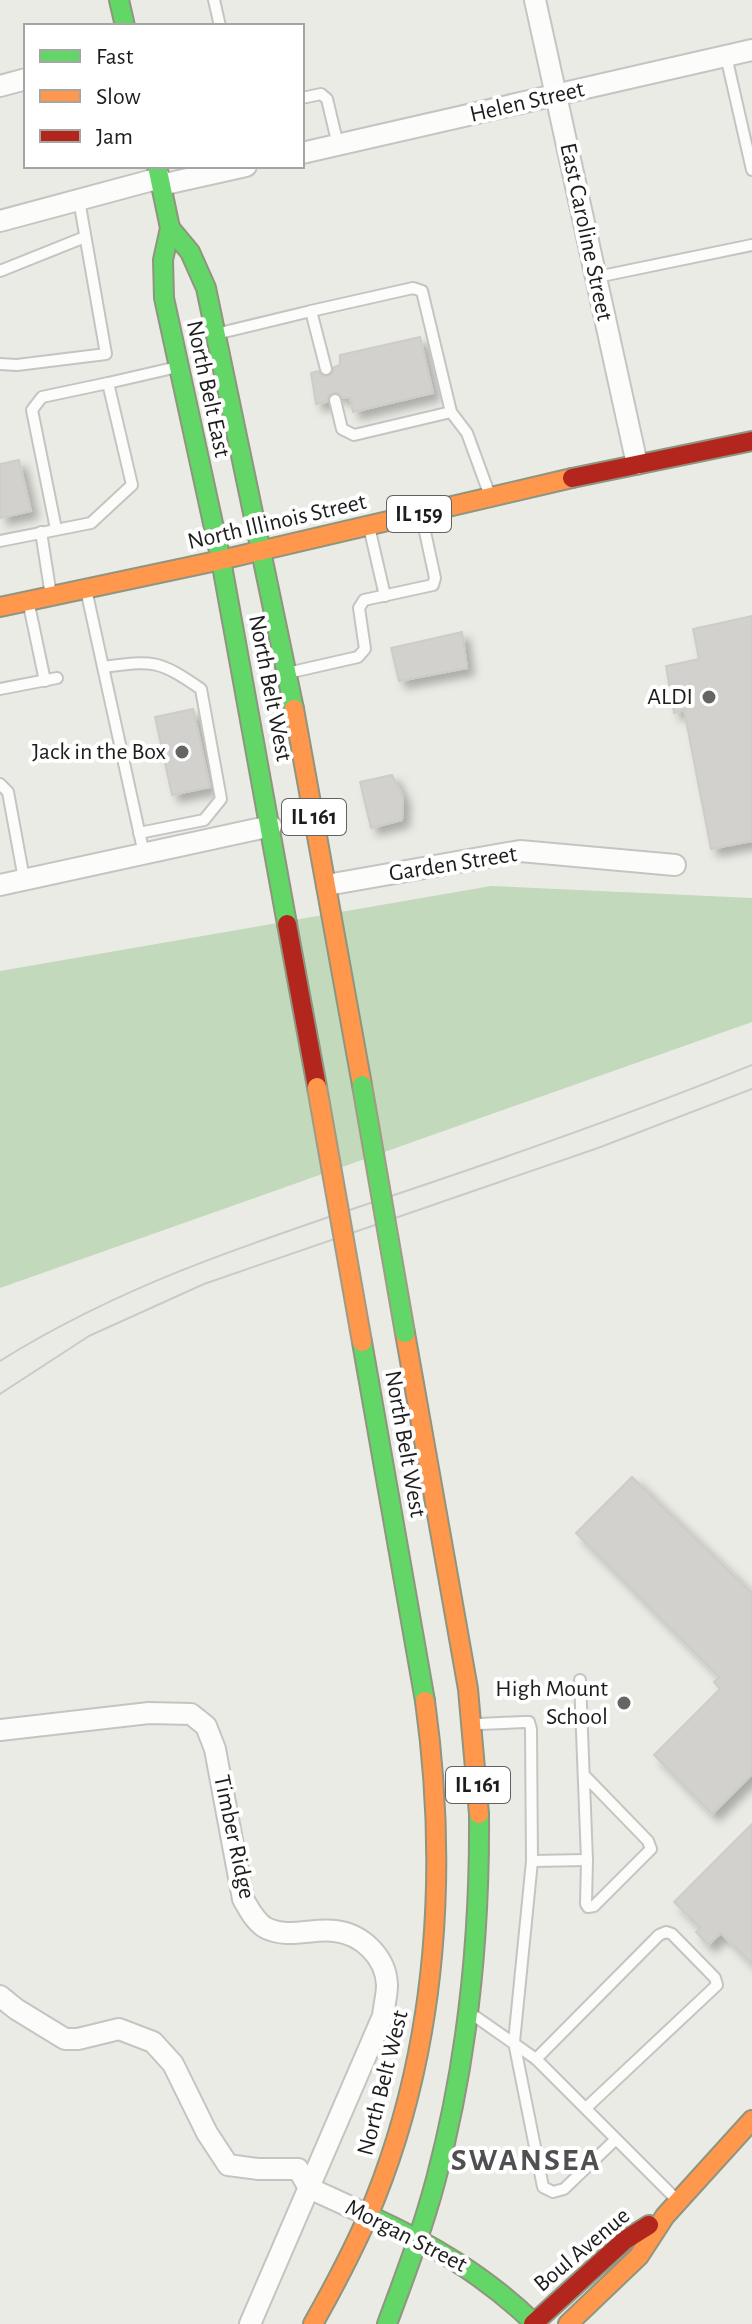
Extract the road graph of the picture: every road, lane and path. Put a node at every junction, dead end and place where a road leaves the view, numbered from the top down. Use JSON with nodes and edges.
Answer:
{"nodes":[{"id":1,"x":119,"y":0,"type":"edge"},
{"id":2,"x":214,"y":0,"type":"edge"},
{"id":3,"x":535,"y":0,"type":"edge"},
{"id":4,"x":125,"y":24,"type":"edge"},
{"id":5,"x":220,"y":24,"type":"edge"},
{"id":6,"x":752,"y":50,"type":"edge"},
{"id":7,"x":726,"y":56,"type":"junction"},
{"id":8,"x":24,"y":80,"type":"edge"},
{"id":9,"x":0,"y":86,"type":"edge"},
{"id":10,"x":556,"y":95,"type":"junction"},
{"id":11,"x":304,"y":98,"type":"edge"},
{"id":12,"x":338,"y":145,"type":"junction"},
{"id":13,"x":304,"y":153,"type":"edge"},
{"id":14,"x":230,"y":168,"type":"edge"},
{"id":15,"x":752,"y":170,"type":"edge"},
{"id":16,"x":159,"y":177,"type":"edge"},
{"id":17,"x":79,"y":200,"type":"junction"},
{"id":18,"x":0,"y":221,"type":"edge"},
{"id":19,"x":170,"y":228,"type":"junction"},
{"id":20,"x":85,"y":237,"type":"junction"},
{"id":21,"x":752,"y":245,"type":"edge"},
{"id":22,"x":0,"y":271,"type":"edge"},
{"id":23,"x":597,"y":277,"type":"junction"},
{"id":24,"x":311,"y":311,"type":"junction"},
{"id":25,"x":216,"y":335,"type":"junction"},
{"id":26,"x":0,"y":364,"type":"edge"},
{"id":27,"x":179,"y":366,"type":"junction"},
{"id":28,"x":326,"y":369,"type":"dead end"},
{"id":29,"x":108,"y":383,"type":"junction"},
{"id":30,"x":335,"y":400,"type":"dead end"},
{"id":31,"x":451,"y":412,"type":"junction"},
{"id":32,"x":752,"y":441,"type":"edge"},
{"id":33,"x":637,"y":464,"type":"junction"},
{"id":34,"x":491,"y":498,"type":"junction"},
{"id":35,"x":421,"y":514,"type":"junction"},
{"id":36,"x":369,"y":526,"type":"junction"},
{"id":37,"x":56,"y":529,"type":"junction"},
{"id":38,"x":41,"y":532,"type":"junction"},
{"id":39,"x":0,"y":541,"type":"edge"},
{"id":40,"x":262,"y":551,"type":"junction"},
{"id":41,"x":221,"y":560,"type":"junction"},
{"id":42,"x":86,"y":588,"type":"junction"},
{"id":43,"x":51,"y":596,"type":"junction"},
{"id":44,"x":385,"y":596,"type":"junction"},
{"id":45,"x":28,"y":601,"type":"junction"},
{"id":46,"x":0,"y":607,"type":"edge"},
{"id":47,"x":103,"y":667,"type":"junction"},
{"id":48,"x":286,"y":673,"type":"junction"},
{"id":49,"x":57,"y":678,"type":"dead end"},
{"id":50,"x":45,"y":681,"type":"junction"},
{"id":51,"x":0,"y":689,"type":"edge"},
{"id":52,"x":0,"y":784,"type":"edge"},
{"id":53,"x":271,"y":826,"type":"junction"},
{"id":54,"x":142,"y":843,"type":"junction"},
{"id":55,"x":675,"y":865,"type":"dead end"},
{"id":56,"x":24,"y":879,"type":"junction"},
{"id":57,"x":0,"y":885,"type":"edge"},
{"id":58,"x":327,"y":885,"type":"junction"},
{"id":59,"x":580,"y":1680,"type":"dead end"},
{"id":60,"x":473,"y":1724,"type":"junction"},
{"id":61,"x":0,"y":1730,"type":"edge"},
{"id":62,"x":584,"y":1775,"type":"junction"},
{"id":63,"x":587,"y":1860,"type":"junction"},
{"id":64,"x":532,"y":1861,"type":"junction"},
{"id":65,"x":0,"y":1996,"type":"edge"},
{"id":66,"x":470,"y":2014,"type":"junction"},
{"id":67,"x":514,"y":2042,"type":"junction"},
{"id":68,"x":536,"y":2059,"type":"junction"},
{"id":69,"x":586,"y":2108,"type":"junction"},
{"id":70,"x":752,"y":2120,"type":"edge"},
{"id":71,"x":615,"y":2140,"type":"junction"},
{"id":72,"x":309,"y":2188,"type":"junction"},
{"id":73,"x":678,"y":2201,"type":"junction"},
{"id":74,"x":368,"y":2215,"type":"junction"},
{"id":75,"x":665,"y":2216,"type":"junction"},
{"id":76,"x":419,"y":2237,"type":"junction"},
{"id":77,"x":250,"y":2324,"type":"edge"},
{"id":78,"x":313,"y":2324,"type":"edge"},
{"id":79,"x":387,"y":2324,"type":"edge"},
{"id":80,"x":534,"y":2324,"type":"edge"},
{"id":81,"x":568,"y":2324,"type":"edge"}],
"edges":[{"from":1,"to":4,"type":"main road"},
{"from":2,"to":5,"type":"lane"},
{"from":3,"to":10,"type":"street","name":"East Caroline Street"},
{"from":6,"to":7,"type":"street","name":"Helen Street"},
{"from":7,"to":10,"type":"street","name":"Helen Street"},
{"from":7,"to":15,"type":"lane"},
{"from":8,"to":9,"type":"street"},
{"from":10,"to":12,"type":"street","name":"Helen Street"},
{"from":10,"to":23,"type":"street","name":"East Caroline Street"},
{"from":11,"to":12,"type":"lane"},
{"from":12,"to":13,"type":"street","name":"Helen Street"},
{"from":14,"to":16,"type":"street"},
{"from":16,"to":17,"type":"street"},
{"from":16,"to":19,"type":"main road","name":"North Belt East","number":"IL 161"},
{"from":17,"to":18,"type":"street"},
{"from":17,"to":20,"type":"lane"},
{"from":19,"to":25,"type":"main road","name":"North Belt East","number":"IL 161"},
{"from":19,"to":27,"type":"main road","name":"North Belt East","number":"IL 161"},
{"from":20,"to":22,"type":"lane"},
{"from":20,"to":26,"type":"lane"},
{"from":21,"to":23,"type":"lane"},
{"from":23,"to":33,"type":"street","name":"East Caroline Street"},
{"from":24,"to":25,"type":"lane"},
{"from":24,"to":28,"type":"lane"},
{"from":24,"to":31,"type":"lane"},
{"from":25,"to":40,"type":"main road","name":"North Belt East","number":"IL 161"},
{"from":27,"to":29,"type":"lane"},
{"from":27,"to":41,"type":"main road","name":"North Belt East","number":"IL 161"},
{"from":29,"to":37,"type":"lane"},
{"from":29,"to":37,"type":"lane"},
{"from":30,"to":31,"type":"lane"},
{"from":31,"to":34,"type":"lane"},
{"from":32,"to":33,"type":"main road","name":"North Illinois Street","number":"IL 159"},
{"from":33,"to":34,"type":"main road","name":"North Illinois Street","number":"IL 159"},
{"from":34,"to":35,"type":"main road","name":"North Illinois Street","number":"IL 159"},
{"from":35,"to":36,"type":"main road","name":"North Illinois Street","number":"IL 159"},
{"from":35,"to":44,"type":"lane"},
{"from":36,"to":40,"type":"main road","name":"North Illinois Street","number":"IL 159"},
{"from":36,"to":44,"type":"lane"},
{"from":37,"to":38,"type":"lane"},
{"from":38,"to":39,"type":"lane"},
{"from":38,"to":43,"type":"lane"},
{"from":40,"to":41,"type":"main road","name":"North Illinois Street","number":"IL 159"},
{"from":40,"to":48,"type":"main road","name":"North Belt West","number":"IL 161"},
{"from":41,"to":42,"type":"main road","name":"North Illinois Street","number":"IL 159"},
{"from":41,"to":53,"type":"main road","name":"North Belt West","number":"IL 161"},
{"from":42,"to":43,"type":"main road","name":"North Illinois Street","number":"IL 159"},
{"from":42,"to":47,"type":"lane"},
{"from":43,"to":45,"type":"main road","name":"North Illinois Street","number":"IL 159"},
{"from":44,"to":48,"type":"lane"},
{"from":45,"to":46,"type":"main road","name":"North Illinois Street","number":"IL 159"},
{"from":45,"to":50,"type":"lane"},
{"from":47,"to":54,"type":"lane"},
{"from":47,"to":54,"type":"lane"},
{"from":48,"to":58,"type":"main road","name":"North Belt West","number":"IL 161"},
{"from":49,"to":50,"type":"lane"},
{"from":50,"to":51,"type":"lane"},
{"from":52,"to":56,"type":"lane"},
{"from":53,"to":54,"type":"street"},
{"from":53,"to":74,"type":"main road","name":"North Belt West","number":"IL 161","bridge":true},
{"from":54,"to":56,"type":"street"},
{"from":55,"to":58,"type":"street","name":"Garden Street"},
{"from":56,"to":57,"type":"street"},
{"from":58,"to":60,"type":"main road","name":"North Belt West","number":"IL 161","bridge":true},
{"from":59,"to":62,"type":"lane"},
{"from":60,"to":64,"type":"lane"},
{"from":60,"to":66,"type":"main road","name":"North Belt West","number":"IL 161"},
{"from":61,"to":72,"type":"street","name":"Timber Ridge"},
{"from":62,"to":63,"type":"lane"},
{"from":62,"to":63,"type":"lane"},
{"from":63,"to":64,"type":"lane"},
{"from":64,"to":67,"type":"lane"},
{"from":65,"to":72,"type":"street"},
{"from":66,"to":67,"type":"lane"},
{"from":66,"to":76,"type":"main road","name":"North Belt West","number":"IL 161"},
{"from":67,"to":68,"type":"lane"},
{"from":67,"to":71,"type":"lane"},
{"from":68,"to":69,"type":"lane"},
{"from":68,"to":69,"type":"lane"},
{"from":69,"to":71,"type":"lane"},
{"from":70,"to":73,"type":"main road","name":"Boul Avenue"},
{"from":71,"to":73,"type":"lane"},
{"from":72,"to":74,"type":"street","name":"Morgan Street"},
{"from":72,"to":77,"type":"street","name":"Timber Ridge"},
{"from":73,"to":75,"type":"main road","name":"Boul Avenue"},
{"from":74,"to":76,"type":"main road","name":"Morgan Street"},
{"from":74,"to":78,"type":"main road","name":"North Belt West","number":"IL 161"},
{"from":75,"to":80,"type":"main road","name":"Boul Avenue"},
{"from":75,"to":81,"type":"main road","name":"Boul Avenue"},
{"from":76,"to":79,"type":"main road","name":"North Belt West","number":"IL 161"},
{"from":76,"to":80,"type":"main road","name":"Morgan Street"}]}
